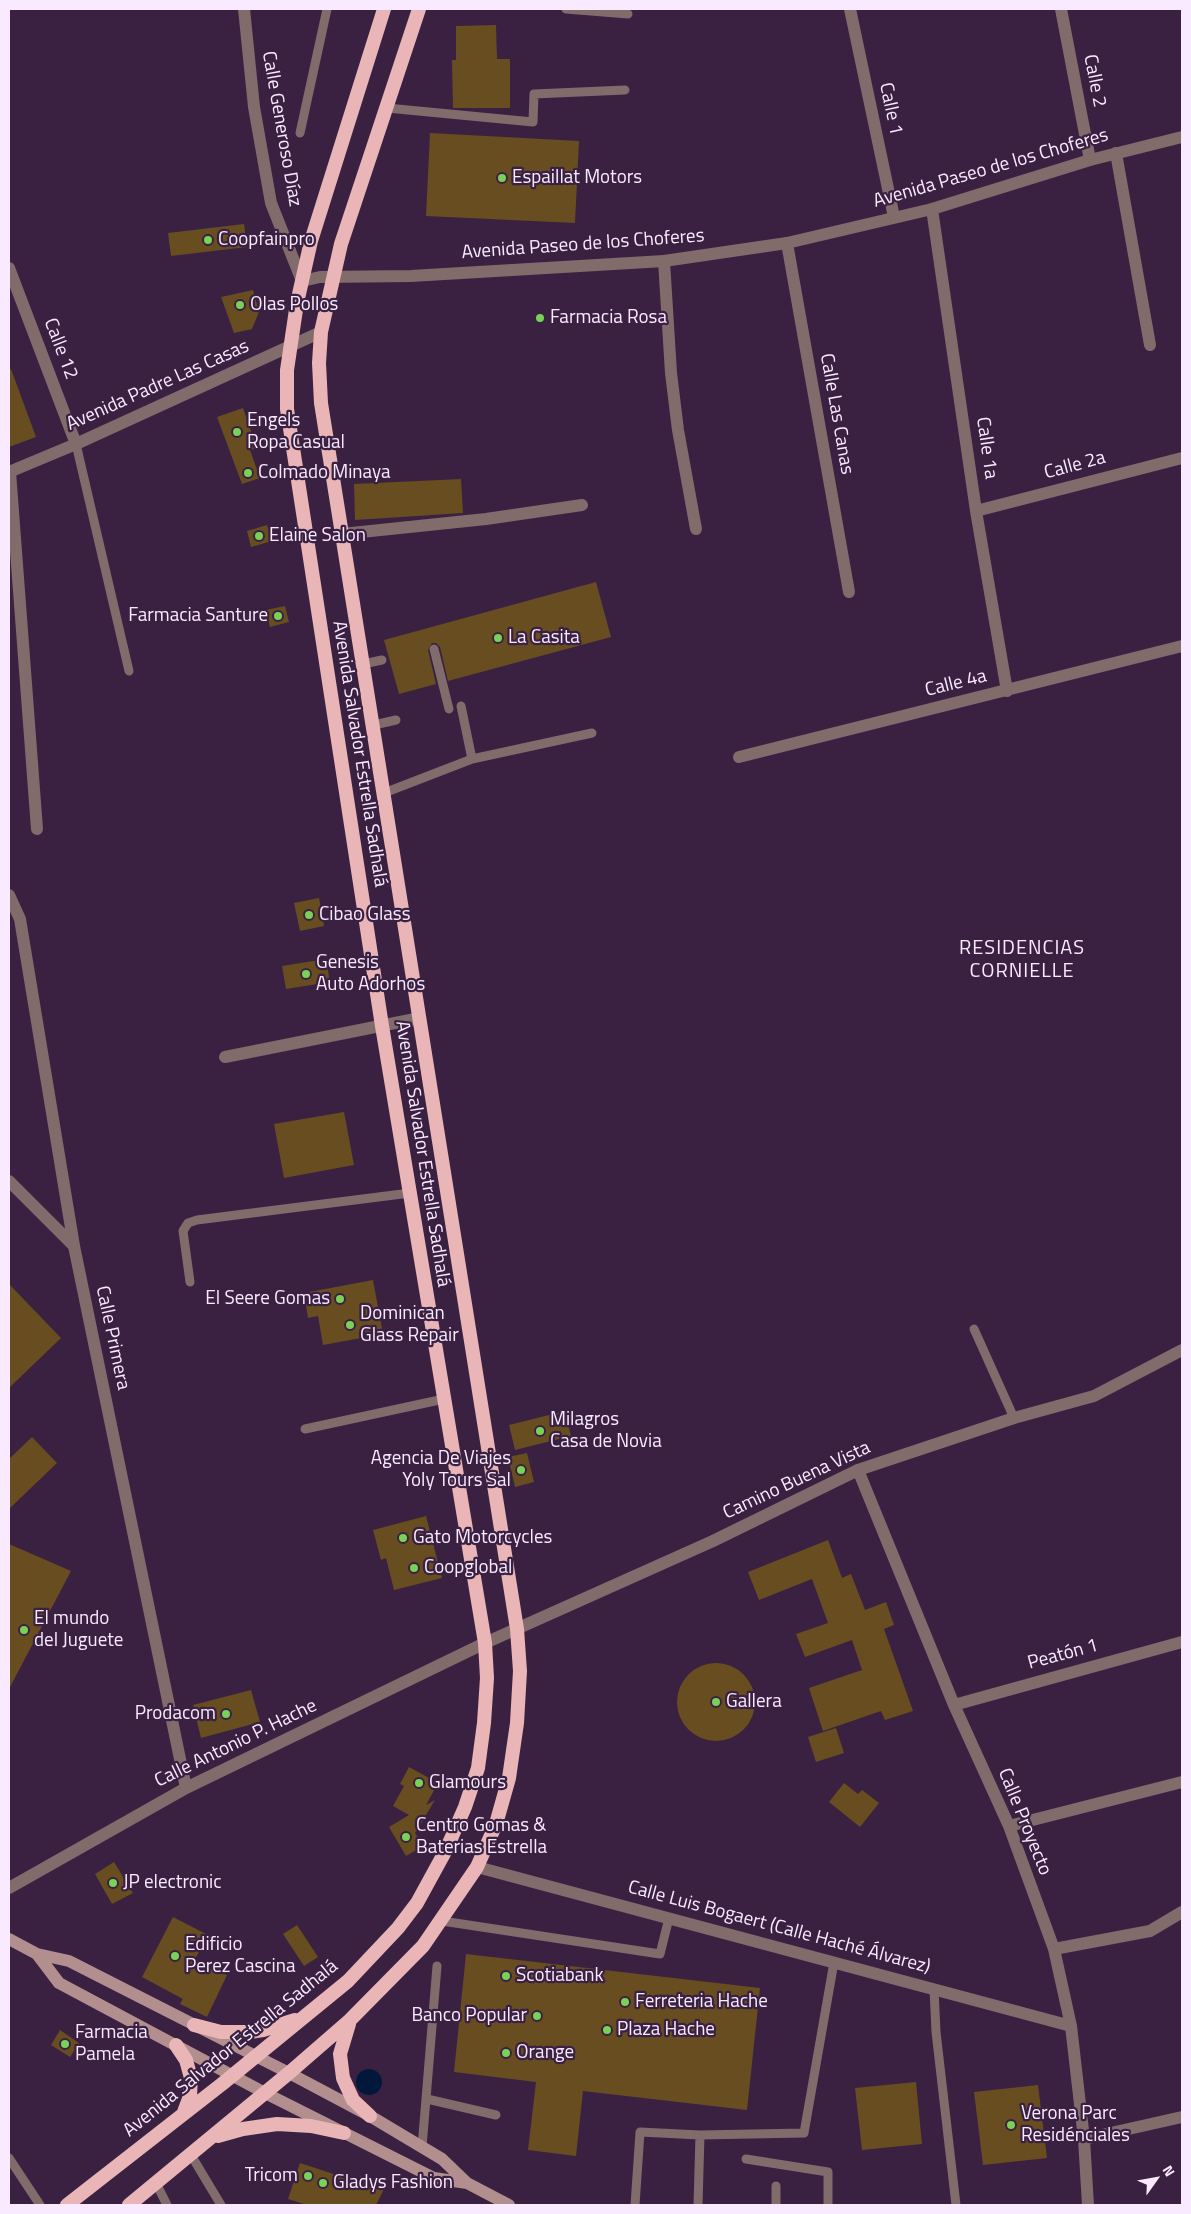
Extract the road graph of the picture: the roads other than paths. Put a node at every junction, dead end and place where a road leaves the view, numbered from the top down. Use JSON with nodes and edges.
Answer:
{"nodes":[{"id":1,"x":244,"y":9,"type":"edge"},
{"id":2,"x":327,"y":9,"type":"edge"},
{"id":3,"x":384,"y":9,"type":"edge"},
{"id":4,"x":419,"y":9,"type":"edge"},
{"id":5,"x":566,"y":9,"type":"edge"},
{"id":6,"x":850,"y":9,"type":"edge"},
{"id":7,"x":1061,"y":9,"type":"edge"},
{"id":8,"x":628,"y":14,"type":"dead end"},
{"id":9,"x":625,"y":90,"type":"dead end"},
{"id":10,"x":387,"y":108,"type":"junction"},
{"id":11,"x":300,"y":133,"type":"dead end"},
{"id":12,"x":1182,"y":137,"type":"edge"},
{"id":13,"x":1116,"y":153,"type":"junction"},
{"id":14,"x":1090,"y":160,"type":"junction"},
{"id":15,"x":932,"y":209,"type":"junction"},
{"id":16,"x":894,"y":217,"type":"junction"},
{"id":17,"x":787,"y":243,"type":"junction"},
{"id":18,"x":664,"y":261,"type":"junction"},
{"id":19,"x":9,"y":268,"type":"edge"},
{"id":20,"x":334,"y":277,"type":"junction"},
{"id":21,"x":302,"y":282,"type":"junction"},
{"id":22,"x":321,"y":332,"type":"junction"},
{"id":23,"x":1150,"y":345,"type":"dead end"},
{"id":24,"x":290,"y":348,"type":"junction"},
{"id":25,"x":76,"y":444,"type":"junction"},
{"id":26,"x":1182,"y":458,"type":"edge"},
{"id":27,"x":9,"y":472,"type":"edge"},
{"id":28,"x":582,"y":505,"type":"dead end"},
{"id":29,"x":976,"y":512,"type":"junction"},
{"id":30,"x":696,"y":529,"type":"dead end"},
{"id":31,"x":342,"y":534,"type":"junction"},
{"id":32,"x":849,"y":592,"type":"dead end"},
{"id":33,"x":1182,"y":646,"type":"edge"},
{"id":34,"x":434,"y":649,"type":"dead end"},
{"id":35,"x":382,"y":660,"type":"dead end"},
{"id":36,"x":364,"y":664,"type":"junction"},
{"id":37,"x":129,"y":671,"type":"dead end"},
{"id":38,"x":1007,"y":691,"type":"junction"},
{"id":39,"x":461,"y":706,"type":"dead end"},
{"id":40,"x":449,"y":708,"type":"dead end"},
{"id":41,"x":396,"y":720,"type":"dead end"},
{"id":42,"x":374,"y":725,"type":"junction"},
{"id":43,"x":592,"y":733,"type":"dead end"},
{"id":44,"x":739,"y":757,"type":"dead end"},
{"id":45,"x":472,"y":758,"type":"junction"},
{"id":46,"x":384,"y":793,"type":"junction"},
{"id":47,"x":37,"y":829,"type":"dead end"},
{"id":48,"x":9,"y":895,"type":"edge"},
{"id":49,"x":420,"y":1018,"type":"junction"},
{"id":50,"x":382,"y":1026,"type":"junction"},
{"id":51,"x":225,"y":1057,"type":"dead end"},
{"id":52,"x":9,"y":1181,"type":"edge"},
{"id":53,"x":410,"y":1194,"type":"junction"},
{"id":54,"x":74,"y":1246,"type":"junction"},
{"id":55,"x":190,"y":1282,"type":"dead end"},
{"id":56,"x":974,"y":1329,"type":"dead end"},
{"id":57,"x":1182,"y":1350,"type":"edge"},
{"id":58,"x":444,"y":1399,"type":"junction"},
{"id":59,"x":1014,"y":1418,"type":"junction"},
{"id":60,"x":305,"y":1430,"type":"dead end"},
{"id":61,"x":858,"y":1470,"type":"junction"},
{"id":62,"x":517,"y":1628,"type":"junction"},
{"id":63,"x":1182,"y":1642,"type":"edge"},
{"id":64,"x":485,"y":1643,"type":"junction"},
{"id":65,"x":954,"y":1705,"type":"junction"},
{"id":66,"x":1182,"y":1782,"type":"edge"},
{"id":67,"x":186,"y":1788,"type":"junction"},
{"id":68,"x":1008,"y":1826,"type":"junction"},
{"id":69,"x":477,"y":1867,"type":"junction"},
{"id":70,"x":9,"y":1888,"type":"edge"},
{"id":71,"x":1182,"y":1912,"type":"edge"},
{"id":72,"x":669,"y":1918,"type":"junction"},
{"id":73,"x":442,"y":1921,"type":"junction"},
{"id":74,"x":9,"y":1939,"type":"edge"},
{"id":75,"x":1054,"y":1949,"type":"junction"},
{"id":76,"x":37,"y":1954,"type":"junction"},
{"id":77,"x":834,"y":1962,"type":"junction"},
{"id":78,"x":437,"y":1966,"type":"dead end"},
{"id":79,"x":934,"y":1989,"type":"junction"},
{"id":80,"x":315,"y":2008,"type":"junction"},
{"id":81,"x":350,"y":2020,"type":"junction"},
{"id":82,"x":194,"y":2026,"type":"junction"},
{"id":83,"x":1071,"y":2026,"type":"junction"},
{"id":84,"x":176,"y":2045,"type":"junction"},
{"id":85,"x":254,"y":2057,"type":"junction"},
{"id":86,"x":289,"y":2073,"type":"junction"},
{"id":87,"x":232,"y":2075,"type":"junction"},
{"id":88,"x":265,"y":2093,"type":"junction"},
{"id":89,"x":427,"y":2099,"type":"junction"},
{"id":90,"x":184,"y":2113,"type":"junction"},
{"id":91,"x":496,"y":2115,"type":"dead end"},
{"id":92,"x":370,"y":2116,"type":"junction"},
{"id":93,"x":1182,"y":2117,"type":"edge"},
{"id":94,"x":344,"y":2133,"type":"junction"},
{"id":95,"x":700,"y":2135,"type":"junction"},
{"id":96,"x":1084,"y":2138,"type":"junction"},
{"id":97,"x":210,"y":2139,"type":"junction"},
{"id":98,"x":422,"y":2147,"type":"junction"},
{"id":99,"x":191,"y":2155,"type":"junction"},
{"id":100,"x":9,"y":2158,"type":"edge"},
{"id":101,"x":746,"y":2159,"type":"dead end"},
{"id":102,"x":467,"y":2182,"type":"junction"},
{"id":103,"x":156,"y":2183,"type":"junction"},
{"id":104,"x":776,"y":2186,"type":"dead end"},
{"id":105,"x":40,"y":2205,"type":"edge"},
{"id":106,"x":67,"y":2205,"type":"edge"},
{"id":107,"x":129,"y":2205,"type":"edge"},
{"id":108,"x":167,"y":2205,"type":"edge"},
{"id":109,"x":222,"y":2205,"type":"edge"},
{"id":110,"x":509,"y":2205,"type":"edge"},
{"id":111,"x":635,"y":2205,"type":"edge"},
{"id":112,"x":698,"y":2205,"type":"edge"},
{"id":113,"x":776,"y":2205,"type":"edge"},
{"id":114,"x":828,"y":2205,"type":"edge"},
{"id":115,"x":956,"y":2205,"type":"edge"},
{"id":116,"x":1088,"y":2205,"type":"edge"}],
"edges":[{"from":1,"to":21,"type":"street","name":"Calle Generoso Díaz"},
{"from":2,"to":11,"type":"lane"},
{"from":3,"to":21,"type":"highway","name":"Avenida Salvador Estrella Sadhalá"},
{"from":4,"to":10,"type":"highway","name":"Avenida Salvador Estrella Sadhalá"},
{"from":5,"to":8,"type":"lane"},
{"from":6,"to":16,"type":"street","name":"Calle 1"},
{"from":7,"to":14,"type":"street","name":"Calle 2"},
{"from":9,"to":10,"type":"lane"},
{"from":10,"to":20,"type":"highway","name":"Avenida Salvador Estrella Sadhalá"},
{"from":12,"to":13,"type":"street","name":"Avenida Paseo de los Choferes"},
{"from":13,"to":14,"type":"street","name":"Avenida Paseo de los Choferes"},
{"from":13,"to":23,"type":"street"},
{"from":14,"to":15,"type":"street","name":"Avenida Paseo de los Choferes"},
{"from":15,"to":16,"type":"street","name":"Avenida Paseo de los Choferes"},
{"from":15,"to":29,"type":"street","name":"Calle 1a"},
{"from":16,"to":17,"type":"street","name":"Avenida Paseo de los Choferes"},
{"from":17,"to":18,"type":"street","name":"Avenida Paseo de los Choferes"},
{"from":17,"to":32,"type":"street","name":"Calle Las Canas"},
{"from":18,"to":20,"type":"street","name":"Avenida Paseo de los Choferes"},
{"from":18,"to":30,"type":"street"},
{"from":19,"to":25,"type":"street","name":"Calle 12"},
{"from":20,"to":21,"type":"street","name":"Avenida Paseo de los Choferes"},
{"from":20,"to":22,"type":"highway","name":"Avenida Salvador Estrella Sadhalá"},
{"from":21,"to":24,"type":"highway","name":"Avenida Salvador Estrella Sadhalá"},
{"from":22,"to":24,"type":"street","name":"Avenida Padre Las Casas"},
{"from":22,"to":31,"type":"highway","name":"Avenida Salvador Estrella Sadhalá"},
{"from":24,"to":25,"type":"street","name":"Avenida Padre Las Casas"},
{"from":24,"to":50,"type":"highway","name":"Avenida Salvador Estrella Sadhalá"},
{"from":25,"to":27,"type":"street","name":"Avenida Padre Las Casas"},
{"from":25,"to":37,"type":"lane"},
{"from":26,"to":29,"type":"street","name":"Calle 2a"},
{"from":27,"to":47,"type":"street"},
{"from":28,"to":31,"type":"street"},
{"from":29,"to":38,"type":"street","name":"Calle 1a"},
{"from":31,"to":36,"type":"highway","name":"Avenida Salvador Estrella Sadhalá"},
{"from":33,"to":38,"type":"street","name":"Calle 4a"},
{"from":34,"to":40,"type":"lane"},
{"from":35,"to":36,"type":"lane"},
{"from":36,"to":42,"type":"highway","name":"Avenida Salvador Estrella Sadhalá"},
{"from":38,"to":44,"type":"street","name":"Calle 4a"},
{"from":39,"to":45,"type":"lane"},
{"from":41,"to":42,"type":"lane"},
{"from":42,"to":46,"type":"highway","name":"Avenida Salvador Estrella Sadhalá"},
{"from":43,"to":45,"type":"lane"},
{"from":45,"to":46,"type":"lane"},
{"from":46,"to":49,"type":"highway","name":"Avenida Salvador Estrella Sadhalá"},
{"from":48,"to":54,"type":"street","name":"Calle Primera"},
{"from":49,"to":50,"type":"street"},
{"from":49,"to":62,"type":"highway","name":"Avenida Salvador Estrella Sadhalá"},
{"from":50,"to":51,"type":"street"},
{"from":50,"to":53,"type":"highway","name":"Avenida Salvador Estrella Sadhalá"},
{"from":52,"to":54,"type":"street"},
{"from":53,"to":55,"type":"lane"},
{"from":53,"to":58,"type":"highway","name":"Avenida Salvador Estrella Sadhalá"},
{"from":54,"to":67,"type":"street","name":"Calle Primera"},
{"from":56,"to":59,"type":"lane"},
{"from":57,"to":59,"type":"street","name":"Camino Buena Vista"},
{"from":58,"to":60,"type":"lane"},
{"from":58,"to":64,"type":"highway","name":"Avenida Salvador Estrella Sadhalá"},
{"from":59,"to":61,"type":"street","name":"Camino Buena Vista"},
{"from":61,"to":62,"type":"street","name":"Camino Buena Vista"},
{"from":61,"to":65,"type":"street","name":"Calle Proyecto"},
{"from":62,"to":64,"type":"street","name":"Camino Buena Vista"},
{"from":62,"to":69,"type":"highway","name":"Avenida Salvador Estrella Sadhalá"},
{"from":63,"to":65,"type":"street","name":"Peatón 1"},
{"from":64,"to":67,"type":"street","name":"Calle Antonio P. Hache"},
{"from":64,"to":80,"type":"highway","name":"Avenida Salvador Estrella Sadhalá"},
{"from":65,"to":68,"type":"street","name":"Calle Proyecto"},
{"from":66,"to":68,"type":"street"},
{"from":67,"to":70,"type":"street","name":"Calle Antonio P. Hache"},
{"from":68,"to":75,"type":"street","name":"Calle Proyecto"},
{"from":69,"to":72,"type":"street","name":"Calle Luis Bogaert (Calle Haché Álvarez)"},
{"from":69,"to":73,"type":"highway","name":"Avenida Salvador Estrella Sadhalá"},
{"from":71,"to":75,"type":"street"},
{"from":72,"to":73,"type":"lane"},
{"from":72,"to":77,"type":"street","name":"Calle Luis Bogaert (Calle Haché Álvarez)"},
{"from":73,"to":81,"type":"highway","name":"Avenida Salvador Estrella Sadhalá"},
{"from":74,"to":76,"type":"main road"},
{"from":75,"to":83,"type":"street","name":"Calle Proyecto"},
{"from":76,"to":82,"type":"main road"},
{"from":76,"to":84,"type":"main road"},
{"from":77,"to":79,"type":"street","name":"Calle Luis Bogaert (Calle Haché Álvarez)"},
{"from":77,"to":95,"type":"lane"},
{"from":78,"to":89,"type":"lane"},
{"from":79,"to":83,"type":"street","name":"Calle Luis Bogaert (Calle Haché Álvarez)"},
{"from":79,"to":115,"type":"lane"},
{"from":80,"to":82,"type":"highway"},
{"from":80,"to":85,"type":"highway","name":"Avenida Salvador Estrella Sadhalá"},
{"from":81,"to":86,"type":"highway","name":"Avenida Salvador Estrella Sadhalá"},
{"from":81,"to":92,"type":"highway"},
{"from":82,"to":85,"type":"main road"},
{"from":83,"to":96,"type":"street","name":"Calle Proyecto"},
{"from":84,"to":87,"type":"main road"},
{"from":84,"to":90,"type":"highway"},
{"from":85,"to":86,"type":"main road"},
{"from":85,"to":87,"type":"highway","name":"Avenida Salvador Estrella Sadhalá"},
{"from":86,"to":88,"type":"highway","name":"Avenida Salvador Estrella Sadhalá"},
{"from":86,"to":92,"type":"main road"},
{"from":87,"to":88,"type":"main road"},
{"from":87,"to":90,"type":"highway","name":"Avenida Salvador Estrella Sadhalá"},
{"from":88,"to":94,"type":"main road"},
{"from":88,"to":97,"type":"highway","name":"Avenida Salvador Estrella Sadhalá"},
{"from":89,"to":91,"type":"lane"},
{"from":89,"to":98,"type":"lane"},
{"from":90,"to":106,"type":"highway","name":"Avenida Salvador Estrella Sadhalá"},
{"from":92,"to":98,"type":"main road"},
{"from":93,"to":96,"type":"street"},
{"from":94,"to":97,"type":"highway"},
{"from":94,"to":102,"type":"main road"},
{"from":95,"to":111,"type":"lane"},
{"from":95,"to":112,"type":"lane"},
{"from":96,"to":116,"type":"street","name":"Calle Proyecto"},
{"from":97,"to":99,"type":"highway","name":"Avenida Salvador Estrella Sadhalá"},
{"from":98,"to":102,"type":"main road"},
{"from":99,"to":103,"type":"highway","name":"Avenida Salvador Estrella Sadhalá"},
{"from":99,"to":109,"type":"lane"},
{"from":100,"to":105,"type":"lane"},
{"from":101,"to":114,"type":"lane"},
{"from":102,"to":110,"type":"main road"},
{"from":103,"to":107,"type":"highway","name":"Avenida Salvador Estrella Sadhalá"},
{"from":103,"to":108,"type":"lane"},
{"from":104,"to":113,"type":"lane"}]}
